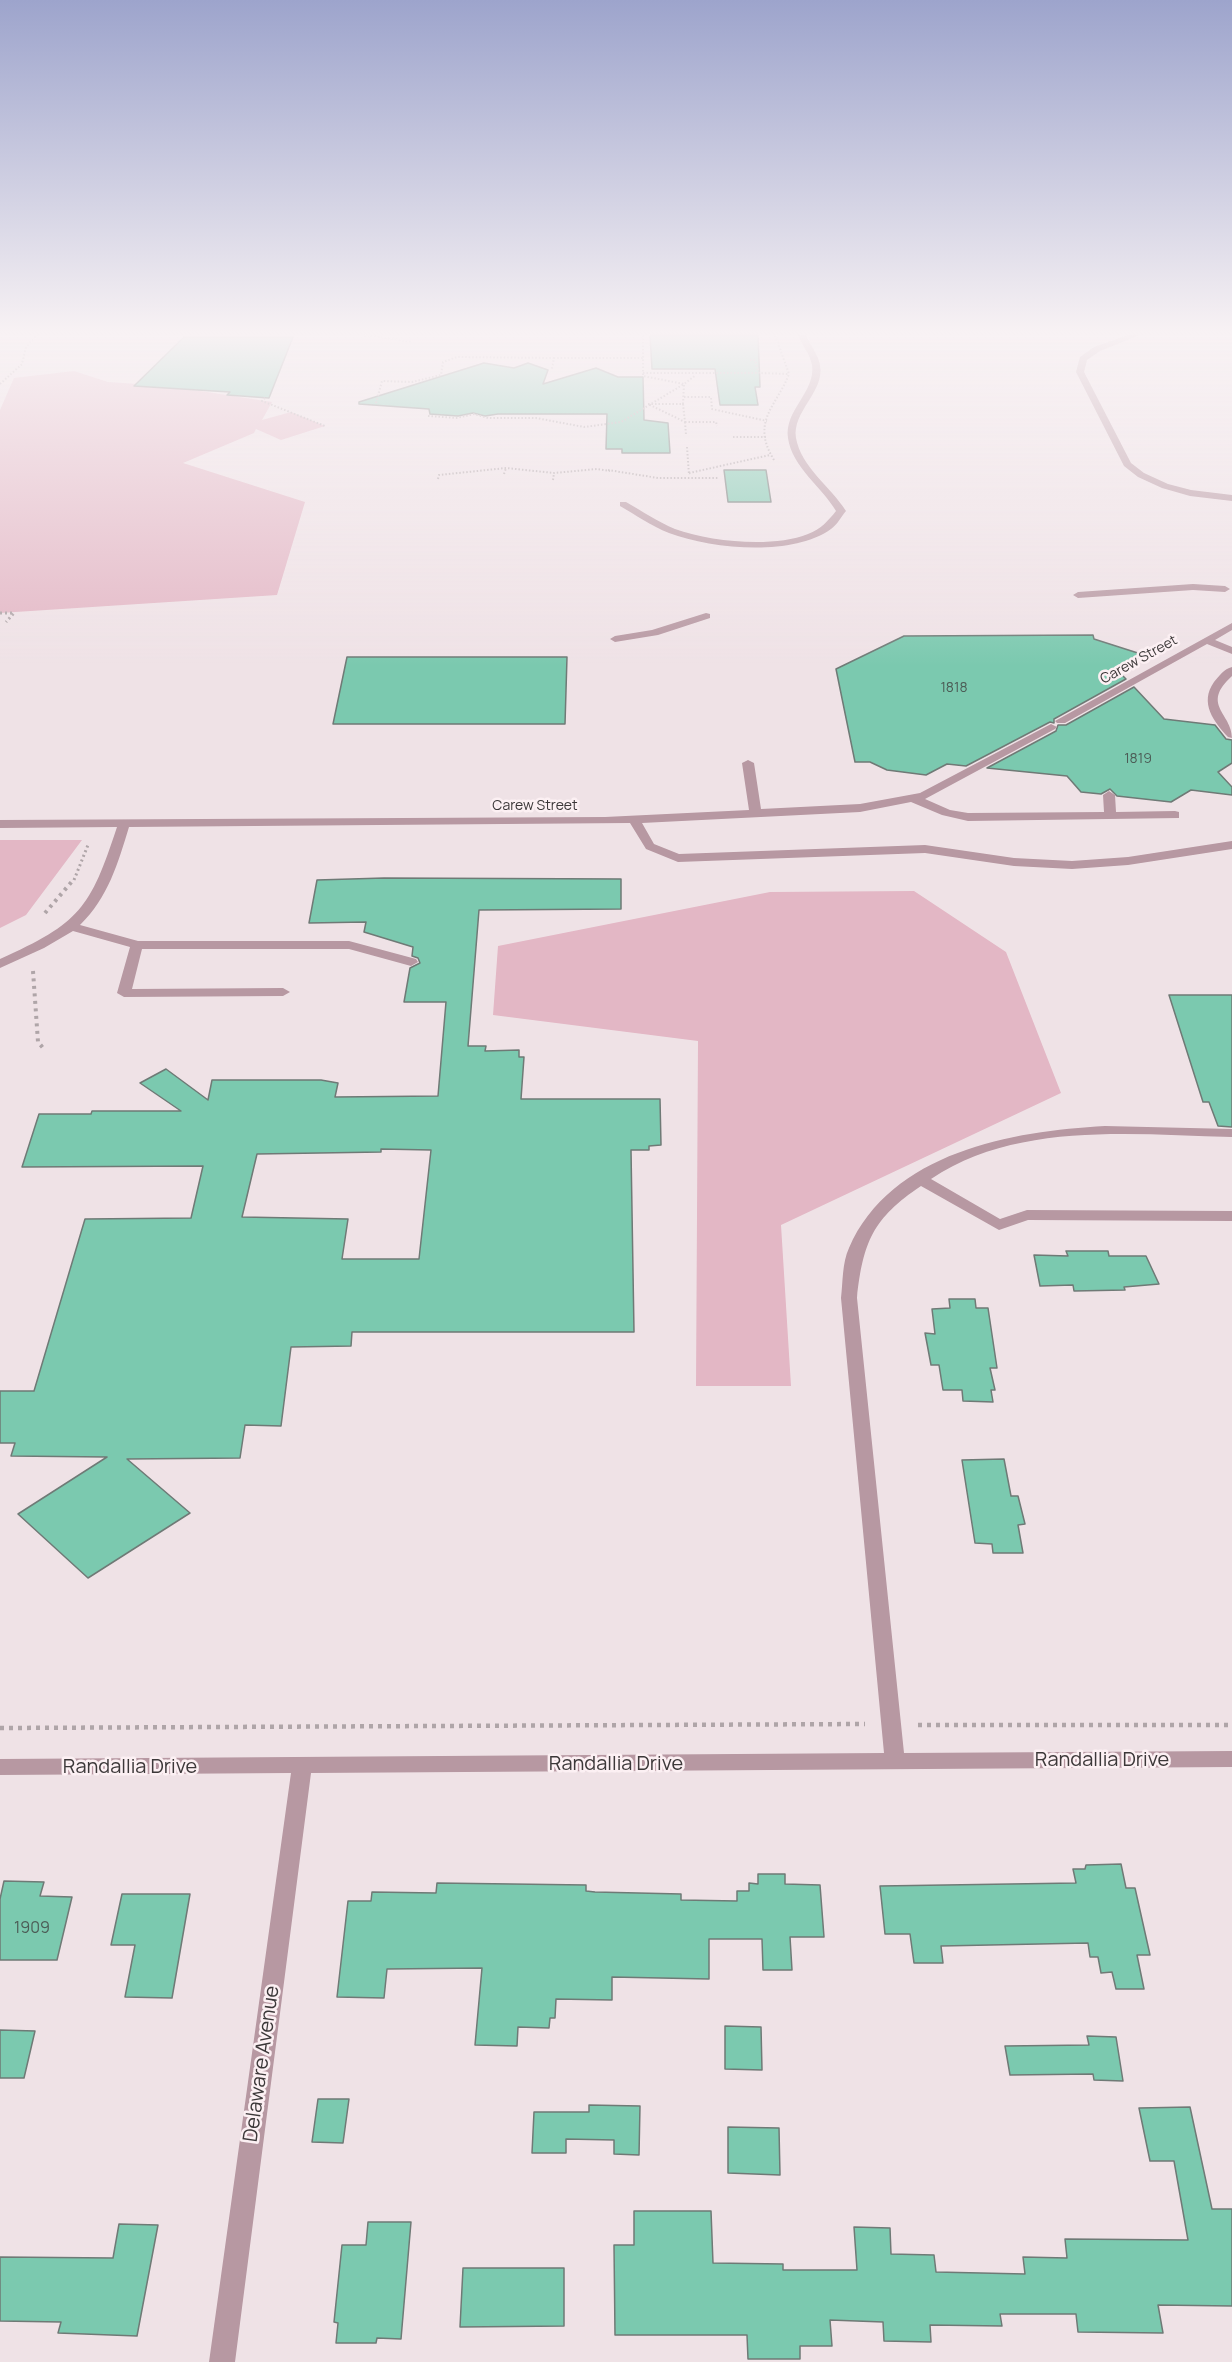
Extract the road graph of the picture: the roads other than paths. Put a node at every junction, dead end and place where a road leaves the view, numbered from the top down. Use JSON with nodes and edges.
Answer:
{"nodes":[{"id":1,"x":794,"y":445,"type":"edge"},
{"id":2,"x":1117,"y":445,"type":"edge"},
{"id":3,"x":1232,"y":498,"type":"edge"},
{"id":4,"x":623,"y":504,"type":"dead end"},
{"id":5,"x":1225,"y":589,"type":"dead end"},
{"id":6,"x":1078,"y":595,"type":"dead end"},
{"id":7,"x":706,"y":616,"type":"dead end"},
{"id":8,"x":1232,"y":626,"type":"edge"},
{"id":9,"x":615,"y":639,"type":"dead end"},
{"id":10,"x":1206,"y":640,"type":"junction"},
{"id":11,"x":1232,"y":651,"type":"edge"},
{"id":12,"x":1232,"y":670,"type":"edge"},
{"id":13,"x":1232,"y":735,"type":"edge"},
{"id":14,"x":748,"y":763,"type":"dead end"},
{"id":15,"x":1109,"y":795,"type":"dead end"},
{"id":16,"x":913,"y":798,"type":"junction"},
{"id":17,"x":756,"y":813,"type":"junction"},
{"id":18,"x":1175,"y":815,"type":"dead end"},
{"id":19,"x":1110,"y":816,"type":"junction"},
{"id":20,"x":635,"y":820,"type":"junction"},
{"id":21,"x":0,"y":824,"type":"edge"},
{"id":22,"x":119,"y":824,"type":"junction"},
{"id":23,"x":1232,"y":845,"type":"edge"},
{"id":24,"x":71,"y":926,"type":"junction"},
{"id":25,"x":137,"y":945,"type":"junction"},
{"id":26,"x":411,"y":962,"type":"dead end"},
{"id":27,"x":0,"y":964,"type":"edge"},
{"id":28,"x":283,"y":992,"type":"dead end"},
{"id":29,"x":1232,"y":1133,"type":"edge"},
{"id":30,"x":919,"y":1178,"type":"junction"},
{"id":31,"x":1232,"y":1216,"type":"edge"},
{"id":32,"x":1232,"y":1759,"type":"edge"},
{"id":33,"x":895,"y":1762,"type":"junction"},
{"id":34,"x":0,"y":1767,"type":"edge"},
{"id":35,"x":302,"y":1767,"type":"junction"},
{"id":36,"x":222,"y":2362,"type":"edge"}],
"edges":[{"from":1,"to":4,"type":"street"},
{"from":2,"to":3,"type":"street"},
{"from":5,"to":6,"type":"street"},
{"from":7,"to":9,"type":"street"},
{"from":8,"to":10,"type":"street","name":"Carew Street"},
{"from":10,"to":11,"type":"street"},
{"from":10,"to":16,"type":"street","name":"Carew Street"},
{"from":12,"to":13,"type":"street"},
{"from":14,"to":17,"type":"street"},
{"from":15,"to":19,"type":"street"},
{"from":16,"to":17,"type":"street","name":"Carew Street"},
{"from":16,"to":19,"type":"street"},
{"from":17,"to":20,"type":"street","name":"Carew Street"},
{"from":18,"to":19,"type":"street"},
{"from":20,"to":22,"type":"street","name":"Carew Street"},
{"from":20,"to":23,"type":"street"},
{"from":21,"to":22,"type":"street","name":"Carew Street"},
{"from":22,"to":24,"type":"street"},
{"from":24,"to":25,"type":"street"},
{"from":24,"to":27,"type":"street"},
{"from":25,"to":26,"type":"street"},
{"from":25,"to":28,"type":"street"},
{"from":29,"to":30,"type":"street"},
{"from":30,"to":31,"type":"street"},
{"from":30,"to":33,"type":"street"},
{"from":32,"to":33,"type":"street","name":"Randallia Drive"},
{"from":33,"to":35,"type":"street","name":"Randallia Drive"},
{"from":34,"to":35,"type":"street","name":"Randallia Drive"},
{"from":35,"to":36,"type":"street","name":"Delaware Avenue"}]}
